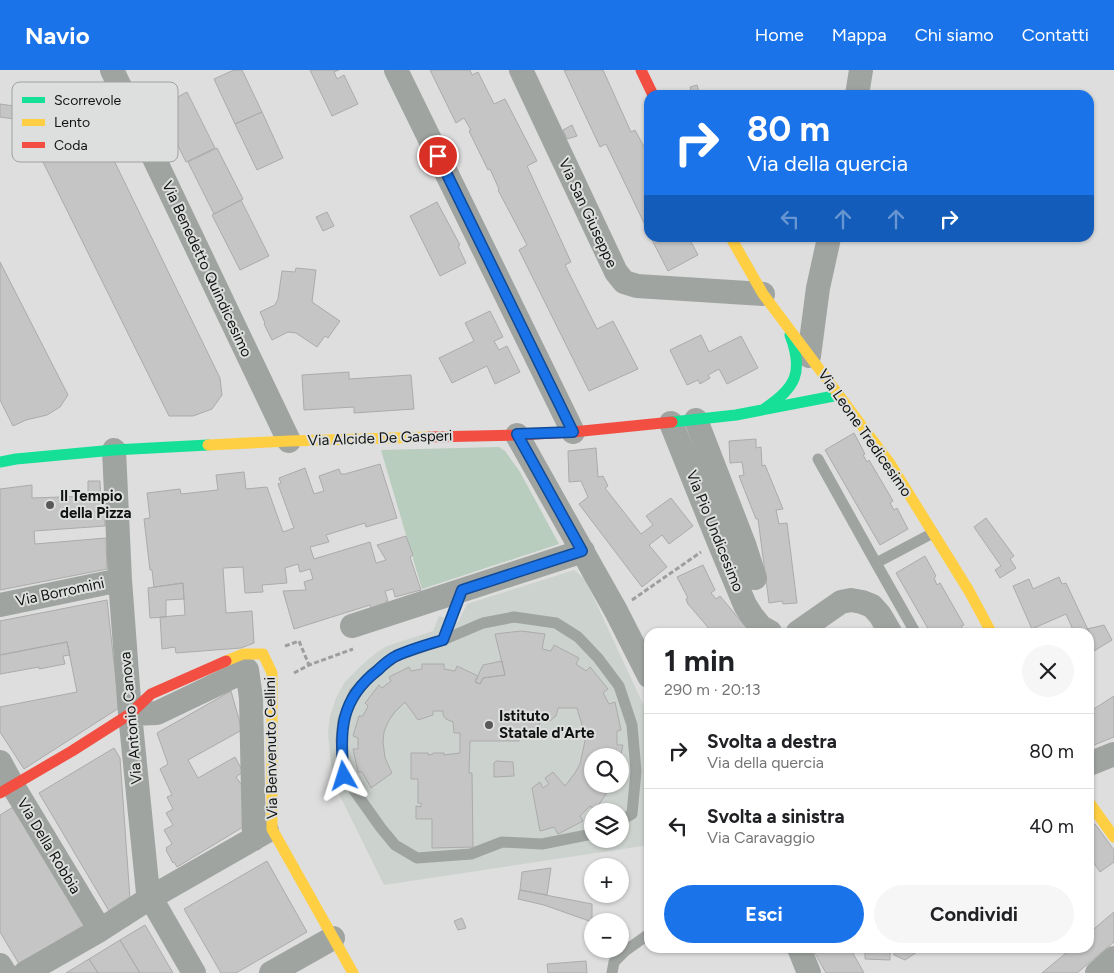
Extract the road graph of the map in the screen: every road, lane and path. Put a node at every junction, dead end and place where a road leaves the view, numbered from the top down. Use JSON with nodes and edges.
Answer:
{"nodes":[{"id":1,"x":112,"y":70,"type":"edge"},
{"id":2,"x":396,"y":70,"type":"edge"},
{"id":3,"x":521,"y":70,"type":"edge"},
{"id":4,"x":641,"y":70,"type":"edge"},
{"id":5,"x":861,"y":70,"type":"edge"},
{"id":6,"x":118,"y":82,"type":"edge"},
{"id":7,"x":651,"y":90,"type":"edge"},
{"id":8,"x":857,"y":90,"type":"edge"},
{"id":9,"x":156,"y":162,"type":"edge"},
{"id":10,"x":733,"y":242,"type":"edge"},
{"id":11,"x":828,"y":242,"type":"edge"},
{"id":12,"x":763,"y":294,"type":"junction"},
{"id":13,"x":784,"y":322,"type":"junction"},
{"id":14,"x":809,"y":356,"type":"junction"},
{"id":15,"x":824,"y":376,"type":"junction"},
{"id":16,"x":789,"y":389,"type":"junction"},
{"id":17,"x":839,"y":395,"type":"junction"},
{"id":18,"x":760,"y":411,"type":"junction"},
{"id":19,"x":696,"y":420,"type":"junction"},
{"id":20,"x":671,"y":422,"type":"junction"},
{"id":21,"x":573,"y":432,"type":"junction"},
{"id":22,"x":517,"y":434,"type":"junction"},
{"id":23,"x":289,"y":441,"type":"junction"},
{"id":24,"x":114,"y":450,"type":"junction"},
{"id":25,"x":818,"y":459,"type":"dead end"},
{"id":26,"x":0,"y":462,"type":"edge"},
{"id":27,"x":933,"y":533,"type":"junction"},
{"id":28,"x":582,"y":551,"type":"junction"},
{"id":29,"x":687,"y":562,"type":"dead end"},
{"id":30,"x":876,"y":563,"type":"junction"},
{"id":31,"x":755,"y":578,"type":"dead end"},
{"id":32,"x":120,"y":580,"type":"junction"},
{"id":33,"x":462,"y":590,"type":"junction"},
{"id":34,"x":0,"y":605,"type":"edge"},
{"id":35,"x":616,"y":611,"type":"junction"},
{"id":36,"x":762,"y":628,"type":"edge"},
{"id":37,"x":804,"y":628,"type":"edge"},
{"id":38,"x":888,"y":628,"type":"edge"},
{"id":39,"x":913,"y":628,"type":"edge"},
{"id":40,"x":989,"y":628,"type":"edge"},
{"id":41,"x":356,"y":636,"type":"joint"},
{"id":42,"x":443,"y":640,"type":"junction"},
{"id":43,"x":299,"y":641,"type":"dead end"},
{"id":44,"x":309,"y":665,"type":"junction"},
{"id":45,"x":644,"y":666,"type":"edge"},
{"id":46,"x":292,"y":676,"type":"dead end"},
{"id":47,"x":130,"y":714,"type":"junction"},
{"id":48,"x":1114,"y":754,"type":"edge"},
{"id":49,"x":0,"y":762,"type":"edge"},
{"id":50,"x":1094,"y":762,"type":"edge"},
{"id":51,"x":6,"y":789,"type":"edge"},
{"id":52,"x":1094,"y":809,"type":"edge"},
{"id":53,"x":629,"y":816,"type":"edge"},
{"id":54,"x":263,"y":834,"type":"junction"},
{"id":55,"x":584,"y":836,"type":"edge"},
{"id":56,"x":1114,"y":837,"type":"edge"},
{"id":57,"x":150,"y":898,"type":"junction"},
{"id":58,"x":100,"y":930,"type":"junction"},
{"id":59,"x":333,"y":938,"type":"junction"},
{"id":60,"x":644,"y":938,"type":"edge"},
{"id":61,"x":801,"y":953,"type":"edge"},
{"id":62,"x":1114,"y":958,"type":"edge"},
{"id":63,"x":0,"y":965,"type":"edge"},
{"id":64,"x":5,"y":973,"type":"edge"},
{"id":65,"x":25,"y":973,"type":"edge"},
{"id":66,"x":194,"y":973,"type":"edge"},
{"id":67,"x":271,"y":973,"type":"edge"},
{"id":68,"x":353,"y":973,"type":"edge"},
{"id":69,"x":612,"y":973,"type":"edge"},
{"id":70,"x":809,"y":973,"type":"edge"},
{"id":71,"x":1097,"y":973,"type":"edge"}],
"edges":[{"from":1,"to":6,"type":"street","name":"Via Benedetto Quindicesimo"},
{"from":2,"to":21,"type":"street"},
{"from":3,"to":12,"type":"street","name":"Via San Giuseppe"},
{"from":4,"to":7,"type":"street"},
{"from":5,"to":8,"type":"street"},
{"from":9,"to":23,"type":"street","name":"Via Benedetto Quindicesimo"},
{"from":10,"to":12,"type":"street","name":"Via Leone Tredicesimo"},
{"from":11,"to":14,"type":"street"},
{"from":12,"to":13,"type":"street","name":"Via Leone Tredicesimo"},
{"from":13,"to":14,"type":"street","name":"Via Leone Tredicesimo"},
{"from":13,"to":16,"type":"street","name":"Via Alcide De Gasperi"},
{"from":14,"to":15,"type":"street","name":"Via Leone Tredicesimo"},
{"from":15,"to":16,"type":"street","name":"Via Alcide De Gasperi"},
{"from":15,"to":17,"type":"street","name":"Via Leone Tredicesimo"},
{"from":16,"to":18,"type":"street","name":"Via Alcide De Gasperi"},
{"from":17,"to":18,"type":"street","name":"Via Alcide De Gasperi"},
{"from":17,"to":27,"type":"street","name":"Via Leone Tredicesimo"},
{"from":18,"to":19,"type":"street","name":"Via Alcide De Gasperi"},
{"from":19,"to":20,"type":"street","name":"Via Alcide De Gasperi"},
{"from":19,"to":31,"type":"street","name":"Via Pio Undicesimo"},
{"from":20,"to":21,"type":"street","name":"Via Alcide De Gasperi"},
{"from":20,"to":36,"type":"street","name":"Via Pio Undicesimo"},
{"from":21,"to":22,"type":"street","name":"Via Alcide De Gasperi"},
{"from":22,"to":23,"type":"street","name":"Via Alcide De Gasperi"},
{"from":22,"to":28,"type":"street"},
{"from":23,"to":24,"type":"street","name":"Via Alcide De Gasperi"},
{"from":24,"to":26,"type":"street","name":"Via Alcide De Gasperi"},
{"from":24,"to":32,"type":"street","name":"Via Antonio Canova"},
{"from":25,"to":30,"type":"lane"},
{"from":27,"to":30,"type":"lane"},
{"from":27,"to":40,"type":"street","name":"Via Leone Tredicesimo"},
{"from":28,"to":33,"type":"street"},
{"from":28,"to":35,"type":"street"},
{"from":29,"to":35,"type":"path"},
{"from":30,"to":39,"type":"lane"},
{"from":32,"to":34,"type":"street","name":"Via Borromini"},
{"from":32,"to":47,"type":"street","name":"Via Antonio Canova"},
{"from":33,"to":41,"type":"street"},
{"from":33,"to":42,"type":"lane"},
{"from":35,"to":45,"type":"street"},
{"from":37,"to":38,"type":"street"},
{"from":41,"to":44,"type":"path"},
{"from":42,"to":53,"type":"lane"},
{"from":42,"to":55,"type":"lane"},
{"from":43,"to":44,"type":"path"},
{"from":44,"to":46,"type":"path"},
{"from":47,"to":51,"type":"street"},
{"from":47,"to":54,"type":"street"},
{"from":47,"to":54,"type":"street","name":"Via Benvenuto Cellini"},
{"from":47,"to":57,"type":"street","name":"Via Antonio Canova"},
{"from":48,"to":50,"type":"street"},
{"from":49,"to":51,"type":"street","name":"Via Della Robbia"},
{"from":51,"to":58,"type":"street","name":"Via Della Robbia"},
{"from":52,"to":56,"type":"street"},
{"from":54,"to":57,"type":"street"},
{"from":54,"to":59,"type":"street","name":"Via Benvenuto Cellini"},
{"from":57,"to":58,"type":"street"},
{"from":57,"to":66,"type":"street","name":"Via Antonio Canova"},
{"from":58,"to":65,"type":"street"},
{"from":59,"to":67,"type":"street"},
{"from":59,"to":68,"type":"street","name":"Via Benvenuto Cellini"},
{"from":60,"to":69,"type":"lane"},
{"from":61,"to":70,"type":"street"},
{"from":62,"to":71,"type":"street"},
{"from":63,"to":64,"type":"street"}]}
